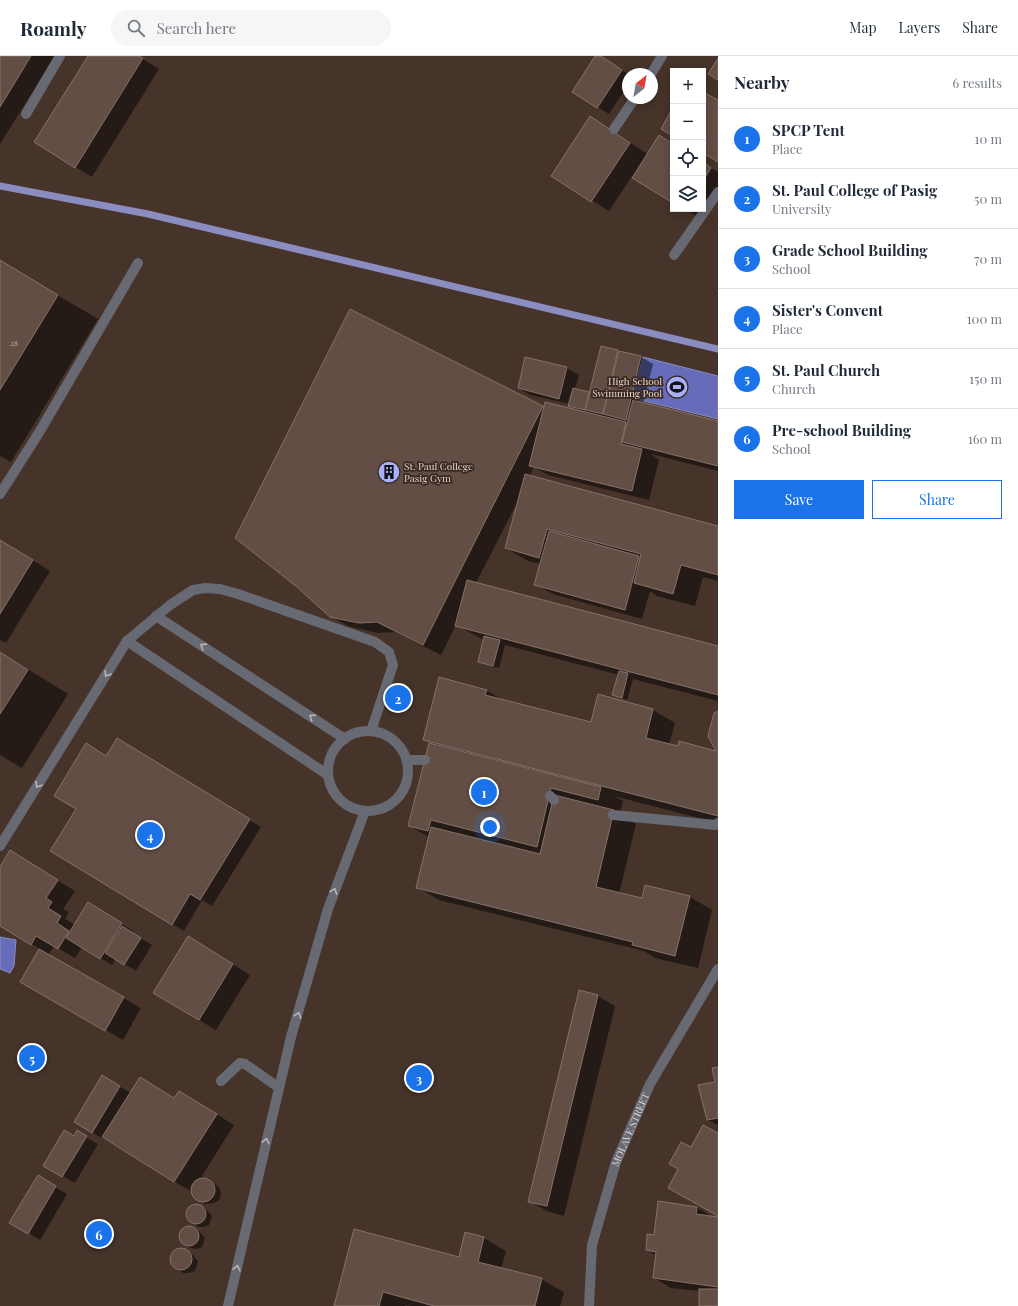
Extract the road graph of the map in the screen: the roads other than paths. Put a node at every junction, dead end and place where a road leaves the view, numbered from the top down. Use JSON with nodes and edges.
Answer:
{"nodes":[{"id":1,"x":60,"y":56,"type":"edge"},
{"id":2,"x":662,"y":56,"type":"edge"},
{"id":3,"x":655,"y":68,"type":"edge"},
{"id":4,"x":631,"y":104,"type":"edge"},
{"id":5,"x":26,"y":114,"type":"dead end"},
{"id":6,"x":614,"y":129,"type":"dead end"},
{"id":7,"x":718,"y":192,"type":"edge"},
{"id":8,"x":674,"y":255,"type":"dead end"},
{"id":9,"x":138,"y":263,"type":"dead end"},
{"id":10,"x":0,"y":494,"type":"edge"},
{"id":11,"x":156,"y":616,"type":"junction"},
{"id":12,"x":127,"y":641,"type":"junction"},
{"id":13,"x":371,"y":731,"type":"junction"},
{"id":14,"x":345,"y":739,"type":"junction"},
{"id":15,"x":407,"y":760,"type":"junction"},
{"id":16,"x":425,"y":760,"type":"dead end"},
{"id":17,"x":328,"y":775,"type":"junction"},
{"id":18,"x":365,"y":811,"type":"junction"},
{"id":19,"x":613,"y":815,"type":"dead end"},
{"id":20,"x":718,"y":823,"type":"edge"},
{"id":21,"x":0,"y":846,"type":"edge"},
{"id":22,"x":718,"y":969,"type":"edge"},
{"id":23,"x":222,"y":1080,"type":"dead end"},
{"id":24,"x":278,"y":1087,"type":"junction"},
{"id":25,"x":228,"y":1306,"type":"edge"},
{"id":26,"x":589,"y":1306,"type":"edge"}],
"edges":[{"from":1,"to":5,"type":"street"},
{"from":2,"to":3,"type":"street"},
{"from":4,"to":6,"type":"street"},
{"from":7,"to":8,"type":"street"},
{"from":9,"to":10,"type":"street"},
{"from":11,"to":12,"type":"street"},
{"from":11,"to":13,"type":"street"},
{"from":14,"to":11,"type":"street","one_way":true},
{"from":12,"to":17,"type":"street"},
{"from":12,"to":21,"type":"street","one_way":true},
{"from":13,"to":14,"type":"street"},
{"from":13,"to":15,"type":"street"},
{"from":14,"to":17,"type":"street"},
{"from":15,"to":16,"type":"street"},
{"from":15,"to":18,"type":"street"},
{"from":17,"to":18,"type":"street"},
{"from":24,"to":18,"type":"street","one_way":true},
{"from":19,"to":20,"type":"street"},
{"from":22,"to":26,"type":"street","name":"MOLAVE STREET"},
{"from":23,"to":24,"type":"street"},
{"from":25,"to":24,"type":"street","one_way":true}]}
